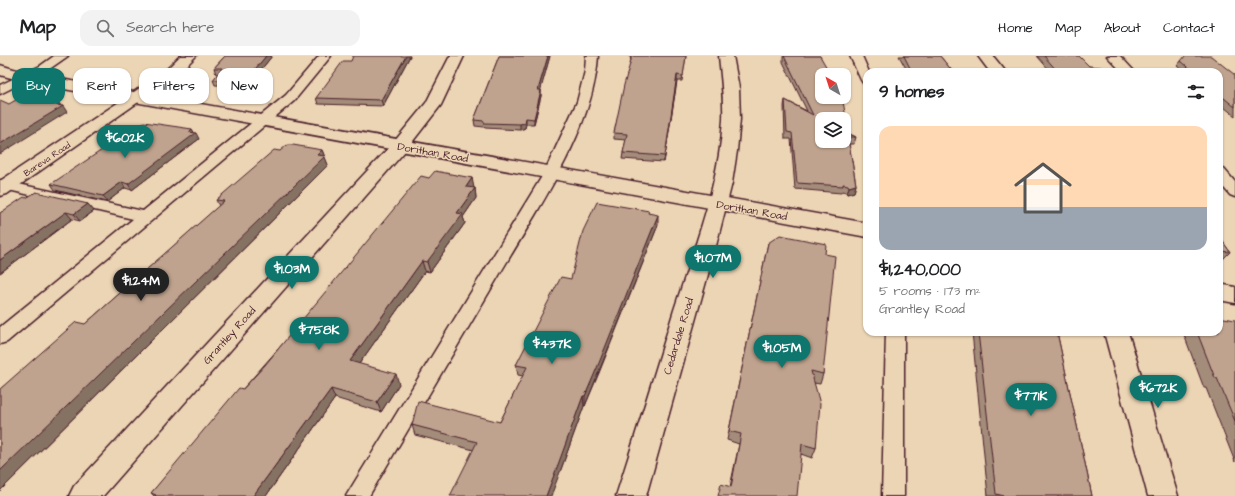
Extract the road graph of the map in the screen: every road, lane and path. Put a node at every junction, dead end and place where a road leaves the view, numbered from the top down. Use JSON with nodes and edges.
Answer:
{"nodes":[{"id":1,"x":62,"y":56,"type":"edge"},
{"id":2,"x":189,"y":56,"type":"edge"},
{"id":3,"x":325,"y":56,"type":"edge"},
{"id":4,"x":457,"y":56,"type":"edge"},
{"id":5,"x":592,"y":56,"type":"edge"},
{"id":6,"x":726,"y":56,"type":"edge"},
{"id":7,"x":856,"y":56,"type":"edge"},
{"id":8,"x":985,"y":56,"type":"edge"},
{"id":9,"x":1113,"y":56,"type":"edge"},
{"id":10,"x":44,"y":68,"type":"edge"},
{"id":11,"x":995,"y":68,"type":"edge"},
{"id":12,"x":1125,"y":68,"type":"edge"},
{"id":13,"x":0,"y":70,"type":"edge"},
{"id":14,"x":863,"y":71,"type":"edge"},
{"id":15,"x":12,"y":73,"type":"edge"},
{"id":16,"x":12,"y":84,"type":"edge"},
{"id":17,"x":65,"y":84,"type":"edge"},
{"id":18,"x":0,"y":90,"type":"edge"},
{"id":19,"x":137,"y":97,"type":"junction"},
{"id":20,"x":262,"y":121,"type":"junction"},
{"id":21,"x":400,"y":146,"type":"junction"},
{"id":22,"x":551,"y":173,"type":"junction"},
{"id":23,"x":1223,"y":177,"type":"edge"},
{"id":24,"x":2,"y":186,"type":"edge"},
{"id":25,"x":1235,"y":192,"type":"edge"},
{"id":26,"x":717,"y":203,"type":"junction"},
{"id":27,"x":146,"y":217,"type":"junction"},
{"id":28,"x":863,"y":229,"type":"edge"},
{"id":29,"x":1223,"y":293,"type":"edge"},
{"id":30,"x":1235,"y":295,"type":"edge"},
{"id":31,"x":895,"y":336,"type":"edge"},
{"id":32,"x":1117,"y":336,"type":"edge"},
{"id":33,"x":0,"y":337,"type":"edge"},
{"id":34,"x":84,"y":496,"type":"edge"},
{"id":35,"x":357,"y":496,"type":"edge"},
{"id":36,"x":631,"y":496,"type":"edge"},
{"id":37,"x":893,"y":496,"type":"edge"},
{"id":38,"x":1163,"y":496,"type":"edge"}],
"edges":[{"from":1,"to":10,"type":"lane"},
{"from":2,"to":19,"type":"street","name":"Bareva Road"},
{"from":3,"to":20,"type":"lane"},
{"from":4,"to":21,"type":"street","name":"Grantley Road"},
{"from":5,"to":22,"type":"lane"},
{"from":6,"to":26,"type":"street","name":"Cedardale Road"},
{"from":7,"to":14,"type":"lane"},
{"from":8,"to":11,"type":"street"},
{"from":9,"to":12,"type":"lane"},
{"from":13,"to":15,"type":"street","name":"Dorithan Road"},
{"from":16,"to":18,"type":"lane"},
{"from":17,"to":19,"type":"street","name":"Dorithan Road"},
{"from":19,"to":20,"type":"street","name":"Dorithan Road"},
{"from":19,"to":24,"type":"street","name":"Bareva Road"},
{"from":20,"to":21,"type":"street","name":"Dorithan Road"},
{"from":20,"to":27,"type":"lane"},
{"from":21,"to":22,"type":"street","name":"Dorithan Road"},
{"from":21,"to":34,"type":"street","name":"Grantley Road"},
{"from":22,"to":26,"type":"street","name":"Dorithan Road"},
{"from":22,"to":35,"type":"lane"},
{"from":23,"to":25,"type":"lane"},
{"from":24,"to":27,"type":"lane"},
{"from":26,"to":28,"type":"street","name":"Dorithan Road"},
{"from":26,"to":36,"type":"street","name":"Cedardale Road"},
{"from":27,"to":33,"type":"lane"},
{"from":29,"to":30,"type":"street"},
{"from":31,"to":37,"type":"lane"},
{"from":32,"to":38,"type":"street"}]}
